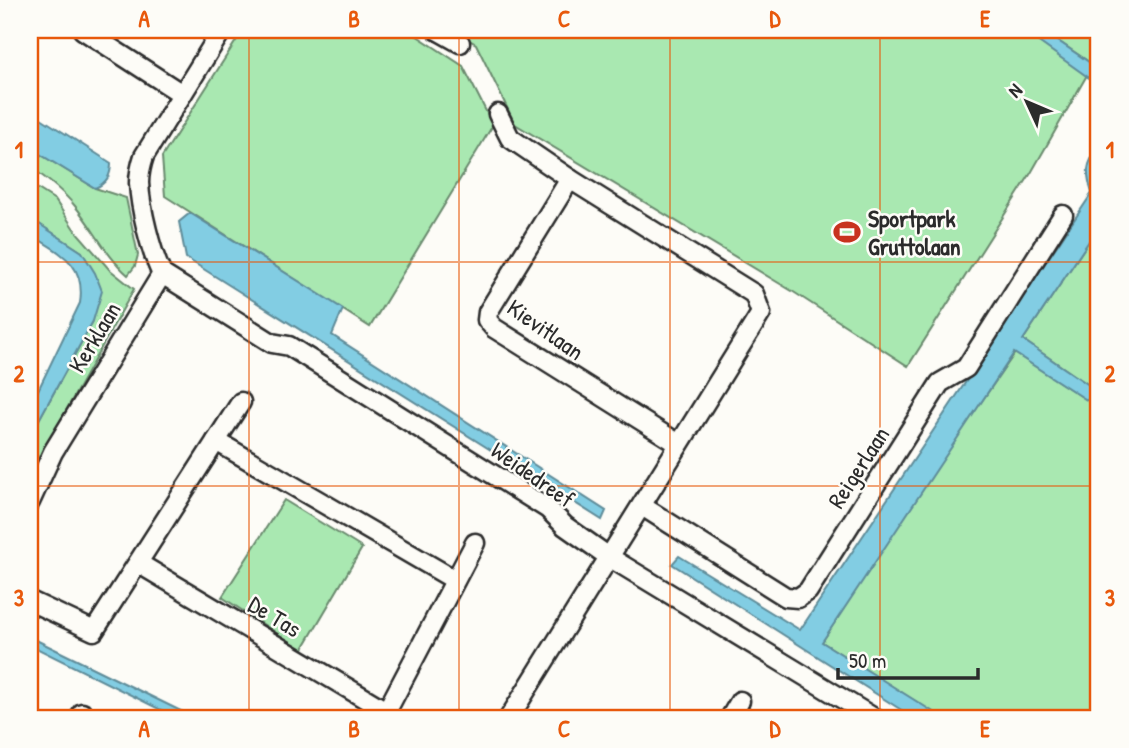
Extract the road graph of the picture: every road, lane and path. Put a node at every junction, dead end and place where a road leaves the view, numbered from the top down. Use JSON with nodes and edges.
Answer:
{"nodes":[{"id":1,"x":83,"y":30,"type":"edge"},
{"id":2,"x":222,"y":30,"type":"edge"},
{"id":3,"x":437,"y":30,"type":"edge"},
{"id":4,"x":460,"y":43,"type":"dead end"},
{"id":5,"x":182,"y":94,"type":"junction"},
{"id":6,"x":498,"y":114,"type":"dead end"},
{"id":7,"x":570,"y":179,"type":"junction"},
{"id":8,"x":1063,"y":215,"type":"dead end"},
{"id":9,"x":162,"y":274,"type":"junction"},
{"id":10,"x":241,"y":402,"type":"dead end"},
{"id":11,"x":216,"y":441,"type":"junction"},
{"id":12,"x":679,"y":444,"type":"junction"},
{"id":13,"x":30,"y":500,"type":"edge"},
{"id":14,"x":642,"y":506,"type":"junction"},
{"id":15,"x":475,"y":543,"type":"dead end"},
{"id":16,"x":609,"y":557,"type":"junction"},
{"id":17,"x":138,"y":563,"type":"junction"},
{"id":18,"x":455,"y":580,"type":"junction"},
{"id":19,"x":30,"y":601,"type":"edge"},
{"id":20,"x":740,"y":701,"type":"dead end"},
{"id":21,"x":384,"y":715,"type":"edge"},
{"id":22,"x":509,"y":718,"type":"edge"},
{"id":23,"x":730,"y":718,"type":"edge"},
{"id":24,"x":874,"y":718,"type":"edge"}],
"edges":[{"from":1,"to":5,"type":"street"},
{"from":2,"to":5,"type":"street"},
{"from":3,"to":4,"type":"street"},
{"from":5,"to":9,"type":"street"},
{"from":6,"to":7,"type":"street"},
{"from":7,"to":12,"type":"street"},
{"from":7,"to":12,"type":"street","name":"Kievitlaan"},
{"from":8,"to":14,"type":"street","name":"Reigerlaan"},
{"from":9,"to":13,"type":"street","name":"Kerklaan"},
{"from":9,"to":16,"type":"street","name":"Weidedreef"},
{"from":10,"to":11,"type":"street"},
{"from":11,"to":17,"type":"street"},
{"from":11,"to":18,"type":"street"},
{"from":12,"to":14,"type":"street"},
{"from":14,"to":16,"type":"street"},
{"from":15,"to":18,"type":"street","name":"De Tas"},
{"from":16,"to":22,"type":"street"},
{"from":16,"to":24,"type":"street","name":"Weidedreef"},
{"from":17,"to":19,"type":"street"},
{"from":17,"to":21,"type":"street","name":"De Tas"},
{"from":18,"to":21,"type":"street","name":"De Tas"},
{"from":20,"to":23,"type":"street"}]}
